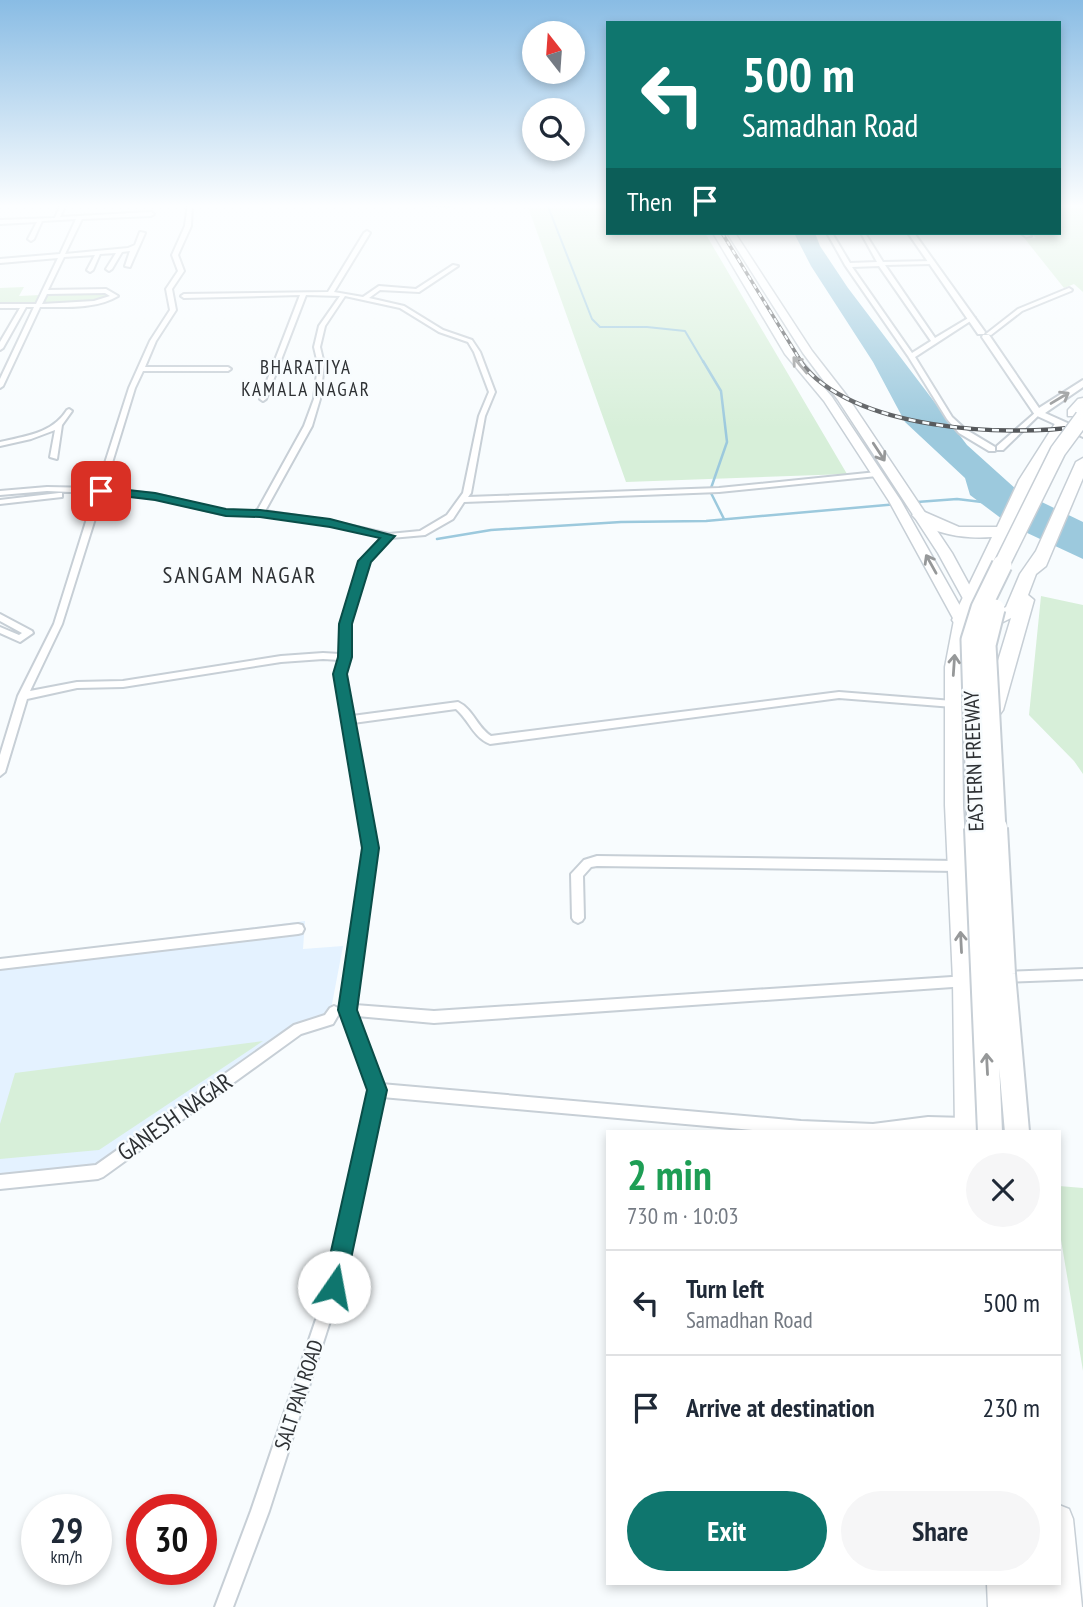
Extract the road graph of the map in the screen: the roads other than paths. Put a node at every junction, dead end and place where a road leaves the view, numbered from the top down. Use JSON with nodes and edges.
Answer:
{"nodes":[{"id":1,"x":51,"y":279,"type":"edge"},
{"id":2,"x":176,"y":279,"type":"edge"},
{"id":3,"x":339,"y":279,"type":"edge"},
{"id":4,"x":434,"y":279,"type":"edge"},
{"id":5,"x":745,"y":279,"type":"edge"},
{"id":6,"x":761,"y":279,"type":"edge"},
{"id":7,"x":858,"y":279,"type":"edge"},
{"id":8,"x":891,"y":279,"type":"edge"},
{"id":9,"x":944,"y":279,"type":"edge"},
{"id":10,"x":1069,"y":290,"type":"dead end"},
{"id":11,"x":45,"y":292,"type":"junction"},
{"id":12,"x":304,"y":293,"type":"junction"},
{"id":13,"x":330,"y":293,"type":"junction"},
{"id":14,"x":344,"y":294,"type":"junction"},
{"id":15,"x":184,"y":296,"type":"dead end"},
{"id":16,"x":364,"y":299,"type":"junction"},
{"id":17,"x":39,"y":304,"type":"junction"},
{"id":18,"x":24,"y":305,"type":"junction"},
{"id":19,"x":0,"y":306,"type":"edge"},
{"id":20,"x":972,"y":318,"type":"junction"},
{"id":21,"x":985,"y":334,"type":"junction"},
{"id":22,"x":934,"y":341,"type":"junction"},
{"id":23,"x":0,"y":348,"type":"edge"},
{"id":24,"x":911,"y":356,"type":"junction"},
{"id":25,"x":11,"y":363,"type":"junction"},
{"id":26,"x":0,"y":364,"type":"edge"},
{"id":27,"x":141,"y":369,"type":"junction"},
{"id":28,"x":229,"y":369,"type":"dead end"},
{"id":29,"x":1083,"y":383,"type":"edge"},
{"id":30,"x":0,"y":386,"type":"edge"},
{"id":31,"x":843,"y":398,"type":"junction"},
{"id":32,"x":263,"y":399,"type":"dead end"},
{"id":33,"x":828,"y":399,"type":"junction"},
{"id":34,"x":1080,"y":410,"type":"edge"},
{"id":35,"x":69,"y":411,"type":"dead end"},
{"id":36,"x":1038,"y":412,"type":"junction"},
{"id":37,"x":59,"y":425,"type":"junction"},
{"id":38,"x":864,"y":430,"type":"junction"},
{"id":39,"x":849,"y":431,"type":"junction"},
{"id":40,"x":1083,"y":433,"type":"edge"},
{"id":41,"x":2,"y":444,"type":"edge"},
{"id":42,"x":0,"y":455,"type":"edge"},
{"id":43,"x":54,"y":457,"type":"dead end"},
{"id":44,"x":1083,"y":462,"type":"edge"},
{"id":45,"x":877,"y":474,"type":"junction"},
{"id":46,"x":78,"y":490,"type":"junction"},
{"id":47,"x":101,"y":491,"type":"junction"},
{"id":48,"x":0,"y":493,"type":"edge"},
{"id":49,"x":463,"y":500,"type":"junction"},
{"id":50,"x":0,"y":502,"type":"edge"},
{"id":51,"x":908,"y":507,"type":"junction"},
{"id":52,"x":260,"y":513,"type":"junction"},
{"id":53,"x":1003,"y":529,"type":"junction"},
{"id":54,"x":389,"y":536,"type":"junction"},
{"id":55,"x":1045,"y":547,"type":"junction"},
{"id":56,"x":970,"y":599,"type":"junction"},
{"id":57,"x":0,"y":617,"type":"edge"},
{"id":58,"x":961,"y":620,"type":"junction"},
{"id":59,"x":983,"y":626,"type":"junction"},
{"id":60,"x":0,"y":630,"type":"edge"},
{"id":61,"x":345,"y":657,"type":"junction"},
{"id":62,"x":23,"y":696,"type":"junction"},
{"id":63,"x":953,"y":704,"type":"junction"},
{"id":64,"x":348,"y":720,"type":"junction"},
{"id":65,"x":981,"y":724,"type":"junction"},
{"id":66,"x":0,"y":772,"type":"edge"},
{"id":67,"x":957,"y":866,"type":"junction"},
{"id":68,"x":578,"y":918,"type":"dead end"},
{"id":69,"x":298,"y":929,"type":"dead end"},
{"id":70,"x":0,"y":964,"type":"edge"},
{"id":71,"x":1083,"y":974,"type":"edge"},
{"id":72,"x":1010,"y":977,"type":"junction"},
{"id":73,"x":963,"y":981,"type":"junction"},
{"id":74,"x":341,"y":1011,"type":"junction"},
{"id":75,"x":377,"y":1090,"type":"junction"},
{"id":76,"x":966,"y":1129,"type":"edge"},
{"id":77,"x":849,"y":1130,"type":"edge"},
{"id":78,"x":881,"y":1130,"type":"edge"},
{"id":79,"x":990,"y":1130,"type":"edge"},
{"id":80,"x":1017,"y":1130,"type":"edge"},
{"id":81,"x":1024,"y":1130,"type":"edge"},
{"id":82,"x":0,"y":1182,"type":"edge"},
{"id":83,"x":1061,"y":1541,"type":"edge"},
{"id":84,"x":1008,"y":1585,"type":"edge"},
{"id":85,"x":1008,"y":1585,"type":"edge"},
{"id":86,"x":1041,"y":1585,"type":"edge"},
{"id":87,"x":224,"y":1607,"type":"edge"},
{"id":88,"x":1006,"y":1607,"type":"edge"},
{"id":89,"x":1013,"y":1607,"type":"edge"},
{"id":90,"x":1041,"y":1607,"type":"edge"},
{"id":91,"x":1067,"y":1607,"type":"edge"}],
"edges":[{"from":1,"to":11,"type":"street"},
{"from":2,"to":27,"type":"street"},
{"from":3,"to":13,"type":"street"},
{"from":4,"to":16,"type":"street"},
{"from":33,"to":5,"type":"main road","one_way":true},
{"from":6,"to":31,"type":"main road"},
{"from":7,"to":24,"type":"street"},
{"from":8,"to":22,"type":"street"},
{"from":9,"to":20,"type":"street"},
{"from":10,"to":21,"type":"street"},
{"from":11,"to":17,"type":"street"},
{"from":11,"to":17,"type":"street"},
{"from":12,"to":13,"type":"street"},
{"from":12,"to":15,"type":"street"},
{"from":12,"to":32,"type":"street"},
{"from":13,"to":14,"type":"street"},
{"from":14,"to":16,"type":"street"},
{"from":14,"to":52,"type":"street"},
{"from":16,"to":49,"type":"street"},
{"from":17,"to":18,"type":"street"},
{"from":17,"to":25,"type":"street"},
{"from":18,"to":19,"type":"street"},
{"from":18,"to":23,"type":"street"},
{"from":20,"to":21,"type":"street"},
{"from":20,"to":22,"type":"street"},
{"from":21,"to":36,"type":"street"},
{"from":22,"to":24,"type":"street"},
{"from":24,"to":36,"type":"street"},
{"from":25,"to":26,"type":"street"},
{"from":25,"to":30,"type":"street"},
{"from":27,"to":28,"type":"street"},
{"from":27,"to":47,"type":"street"},
{"from":36,"to":29,"type":"street","one_way":true},
{"from":31,"to":33,"type":"main road"},
{"from":31,"to":38,"type":"main road"},
{"from":33,"to":39,"type":"main road"},
{"from":34,"to":53,"type":"highway"},
{"from":79,"to":34,"type":"highway","name":"EASTERN FREEWAY","one_way":true,"bridge":true},
{"from":35,"to":37,"type":"street"},
{"from":36,"to":40,"type":"street"},
{"from":37,"to":41,"type":"street"},
{"from":37,"to":43,"type":"street"},
{"from":38,"to":39,"type":"main road"},
{"from":38,"to":51,"type":"main road","one_way":true},
{"from":39,"to":45,"type":"main road"},
{"from":40,"to":80,"type":"highway","name":"EASTERN FREEWAY","bridge":true},
{"from":41,"to":42,"type":"street"},
{"from":44,"to":55,"type":"highway"},
{"from":45,"to":49,"type":"street"},
{"from":45,"to":51,"type":"main road"},
{"from":46,"to":47,"type":"street"},
{"from":46,"to":48,"type":"street"},
{"from":46,"to":50,"type":"street"},
{"from":47,"to":52,"type":"street"},
{"from":47,"to":62,"type":"street"},
{"from":49,"to":54,"type":"street"},
{"from":51,"to":53,"type":"highway"},
{"from":51,"to":56,"type":"main road"},
{"from":58,"to":51,"type":"main road","one_way":true},
{"from":52,"to":54,"type":"street"},
{"from":53,"to":56,"type":"highway"},
{"from":54,"to":61,"type":"street"},
{"from":55,"to":59,"type":"highway"},
{"from":55,"to":65,"type":"highway"},
{"from":56,"to":58,"type":"highway"},
{"from":56,"to":59,"type":"main road"},
{"from":57,"to":60,"type":"street"},
{"from":58,"to":59,"type":"highway"},
{"from":63,"to":58,"type":"main road","one_way":true},
{"from":59,"to":65,"type":"main road"},
{"from":61,"to":62,"type":"street"},
{"from":61,"to":64,"type":"street"},
{"from":62,"to":66,"type":"street"},
{"from":63,"to":64,"type":"street"},
{"from":63,"to":67,"type":"main road"},
{"from":64,"to":74,"type":"street"},
{"from":65,"to":72,"type":"main road"},
{"from":67,"to":68,"type":"street"},
{"from":73,"to":67,"type":"main road","one_way":true},
{"from":69,"to":70,"type":"street"},
{"from":71,"to":72,"type":"street"},
{"from":72,"to":73,"type":"street"},
{"from":72,"to":81,"type":"main road"},
{"from":73,"to":74,"type":"street"},
{"from":73,"to":76,"type":"main road"},
{"from":74,"to":75,"type":"street"},
{"from":74,"to":82,"type":"street","name":"GANESH NAGAR"},
{"from":75,"to":77,"type":"street"},
{"from":75,"to":87,"type":"street","name":"SALT PAN ROAD"},
{"from":76,"to":78,"type":"street"},
{"from":83,"to":91,"type":"main road"},
{"from":84,"to":88,"type":"highway"},
{"from":85,"to":89,"type":"main road"},
{"from":86,"to":90,"type":"highway"}]}
